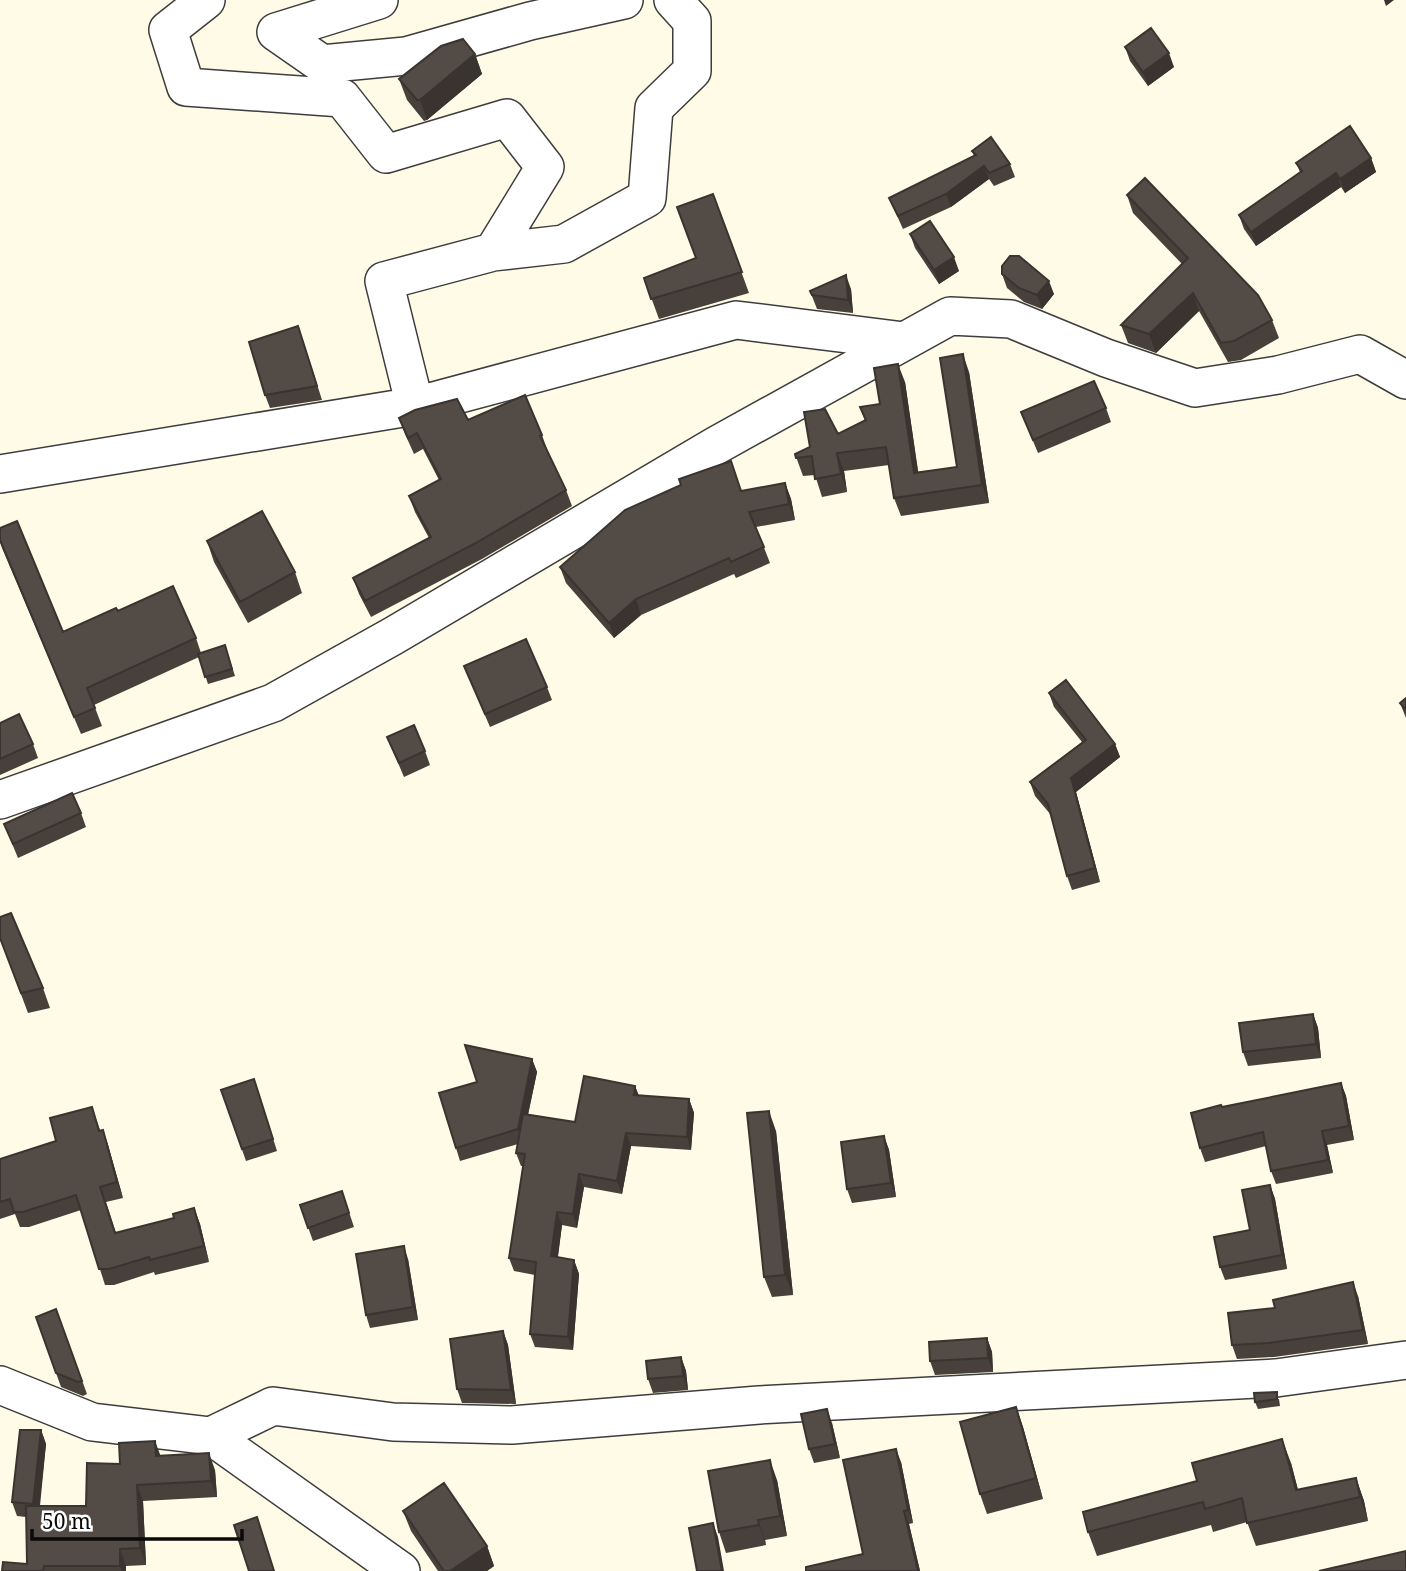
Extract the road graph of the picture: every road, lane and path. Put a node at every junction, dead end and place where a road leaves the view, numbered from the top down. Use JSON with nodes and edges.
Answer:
{"nodes":[{"id":1,"x":206,"y":0,"type":"edge"},
{"id":2,"x":379,"y":0,"type":"edge"},
{"id":3,"x":624,"y":0,"type":"edge"},
{"id":4,"x":673,"y":0,"type":"edge"},
{"id":5,"x":493,"y":252,"type":"junction"},
{"id":6,"x":904,"y":341,"type":"junction"},
{"id":7,"x":1406,"y":380,"type":"edge"},
{"id":8,"x":415,"y":407,"type":"junction"},
{"id":9,"x":0,"y":474,"type":"edge"},
{"id":10,"x":0,"y":800,"type":"edge"},
{"id":11,"x":1406,"y":1360,"type":"edge"},
{"id":12,"x":0,"y":1385,"type":"edge"},
{"id":13,"x":211,"y":1436,"type":"junction"},
{"id":14,"x":401,"y":1571,"type":"edge"}],
"edges":[{"from":1,"to":5,"type":"street"},
{"from":2,"to":3,"type":"street"},
{"from":4,"to":5,"type":"street"},
{"from":5,"to":8,"type":"street"},
{"from":6,"to":7,"type":"street"},
{"from":6,"to":8,"type":"street"},
{"from":6,"to":10,"type":"street"},
{"from":8,"to":9,"type":"street"},
{"from":11,"to":13,"type":"street"},
{"from":12,"to":13,"type":"street"},
{"from":13,"to":14,"type":"street"}]}
